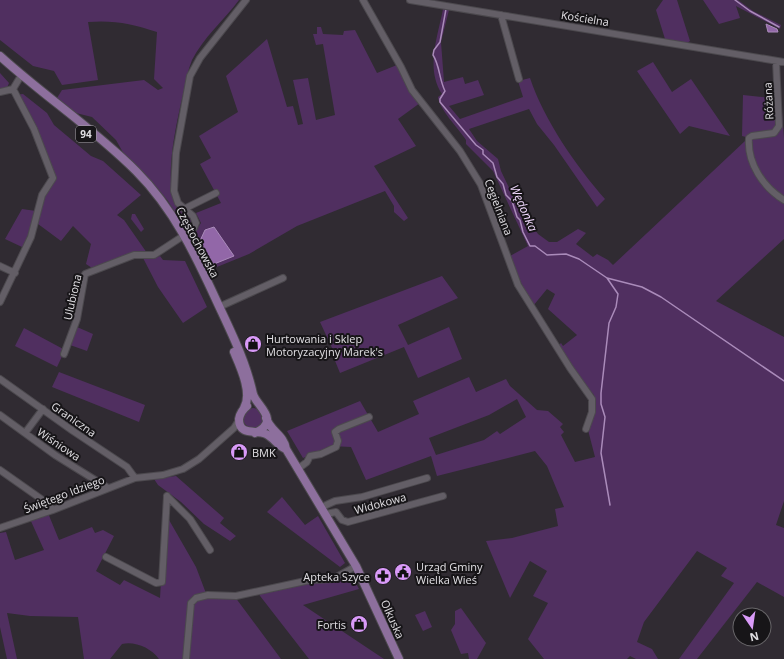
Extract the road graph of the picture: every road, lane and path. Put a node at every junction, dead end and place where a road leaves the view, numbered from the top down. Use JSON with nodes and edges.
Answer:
{"nodes":[{"id":1,"x":246,"y":0,"type":"edge"},
{"id":2,"x":363,"y":0,"type":"edge"},
{"id":3,"x":410,"y":0,"type":"edge"},
{"id":4,"x":501,"y":15,"type":"junction"},
{"id":5,"x":0,"y":56,"type":"edge"},
{"id":6,"x":776,"y":61,"type":"junction"},
{"id":7,"x":784,"y":62,"type":"edge"},
{"id":8,"x":0,"y":63,"type":"edge"},
{"id":9,"x":19,"y":79,"type":"junction"},
{"id":10,"x":519,"y":79,"type":"dead end"},
{"id":11,"x":13,"y":89,"type":"junction"},
{"id":12,"x":0,"y":92,"type":"edge"},
{"id":13,"x":216,"y":193,"type":"dead end"},
{"id":14,"x":784,"y":200,"type":"edge"},
{"id":15,"x":184,"y":209,"type":"junction"},
{"id":16,"x":182,"y":236,"type":"junction"},
{"id":17,"x":0,"y":266,"type":"edge"},
{"id":18,"x":15,"y":273,"type":"junction"},
{"id":19,"x":283,"y":278,"type":"dead end"},
{"id":20,"x":0,"y":302,"type":"edge"},
{"id":21,"x":219,"y":307,"type":"junction"},
{"id":22,"x":64,"y":354,"type":"dead end"},
{"id":23,"x":0,"y":379,"type":"edge"},
{"id":24,"x":260,"y":405,"type":"junction"},
{"id":25,"x":244,"y":408,"type":"junction"},
{"id":26,"x":42,"y":409,"type":"junction"},
{"id":27,"x":0,"y":415,"type":"edge"},
{"id":28,"x":368,"y":417,"type":"dead end"},
{"id":29,"x":266,"y":418,"type":"junction"},
{"id":30,"x":239,"y":420,"type":"junction"},
{"id":31,"x":586,"y":429,"type":"dead end"},
{"id":32,"x":245,"y":430,"type":"junction"},
{"id":33,"x":25,"y":433,"type":"junction"},
{"id":34,"x":255,"y":433,"type":"junction"},
{"id":35,"x":225,"y":436,"type":"junction"},
{"id":36,"x":286,"y":449,"type":"junction"},
{"id":37,"x":299,"y":468,"type":"junction"},
{"id":38,"x":0,"y":470,"type":"edge"},
{"id":39,"x":134,"y":478,"type":"junction"},
{"id":40,"x":427,"y":478,"type":"dead end"},
{"id":41,"x":108,"y":488,"type":"junction"},
{"id":42,"x":443,"y":496,"type":"dead end"},
{"id":43,"x":53,"y":510,"type":"junction"},
{"id":44,"x":324,"y":511,"type":"junction"},
{"id":45,"x":0,"y":528,"type":"edge"},
{"id":46,"x":210,"y":550,"type":"dead end"},
{"id":47,"x":106,"y":557,"type":"dead end"},
{"id":48,"x":356,"y":566,"type":"junction"},
{"id":49,"x":186,"y":659,"type":"edge"},
{"id":50,"x":399,"y":659,"type":"edge"}],
"edges":[{"from":1,"to":15,"type":"street"},
{"from":2,"to":31,"type":"street","name":"Cegielniana"},
{"from":3,"to":4,"type":"street","name":"Kościelna"},
{"from":4,"to":6,"type":"street","name":"Kościelna"},
{"from":4,"to":10,"type":"street"},
{"from":5,"to":16,"type":"main road","name":"Częstochowska","number":"94"},
{"from":6,"to":7,"type":"street","name":"Kościelna"},
{"from":6,"to":14,"type":"street","name":"Różana"},
{"from":8,"to":9,"type":"main road","name":"Częstochowska","number":"94"},
{"from":9,"to":11,"type":"street"},
{"from":9,"to":16,"type":"main road","name":"Częstochowska","number":"94"},
{"from":11,"to":12,"type":"street"},
{"from":11,"to":18,"type":"street"},
{"from":13,"to":15,"type":"street"},
{"from":15,"to":16,"type":"street"},
{"from":16,"to":21,"type":"main road","name":"Częstochowska","number":"94"},
{"from":16,"to":22,"type":"street","name":"Ulubiona"},
{"from":16,"to":25,"type":"main road","name":"Częstochowska","number":"94"},
{"from":17,"to":18,"type":"street"},
{"from":18,"to":20,"type":"street"},
{"from":19,"to":21,"type":"street"},
{"from":21,"to":24,"type":"main road","name":"Częstochowska","number":"94"},
{"from":23,"to":26,"type":"street","name":"Graniczna"},
{"from":24,"to":25,"type":"main road"},
{"from":24,"to":29,"type":"main road","number":"94"},
{"from":25,"to":30,"type":"main road","number":"94"},
{"from":26,"to":33,"type":"street"},
{"from":26,"to":39,"type":"street","name":"Graniczna"},
{"from":27,"to":33,"type":"street","name":"Wiśniowa"},
{"from":28,"to":37,"type":"street"},
{"from":29,"to":34,"type":"main road"},
{"from":29,"to":36,"type":"main road","number":"94"},
{"from":30,"to":32,"type":"main road"},
{"from":30,"to":35,"type":"street","name":"Świętego Idziego"},
{"from":32,"to":34,"type":"main road","number":"94"},
{"from":32,"to":35,"type":"street"},
{"from":33,"to":41,"type":"street","name":"Wiśniowa"},
{"from":34,"to":36,"type":"main road","number":"94"},
{"from":35,"to":39,"type":"street","name":"Świętego Idziego"},
{"from":36,"to":37,"type":"main road","number":"94"},
{"from":37,"to":44,"type":"main road","number":"94"},
{"from":38,"to":43,"type":"street"},
{"from":39,"to":41,"type":"street","name":"Świętego Idziego"},
{"from":40,"to":44,"type":"street"},
{"from":41,"to":43,"type":"street","name":"Świętego Idziego"},
{"from":42,"to":44,"type":"street","name":"Widokowa"},
{"from":43,"to":45,"type":"street","name":"Świętego Idziego"},
{"from":44,"to":48,"type":"main road","number":"94"},
{"from":46,"to":47,"type":"street"},
{"from":48,"to":49,"type":"street"},
{"from":48,"to":50,"type":"main road","name":"Olkuska","number":"94"}]}
